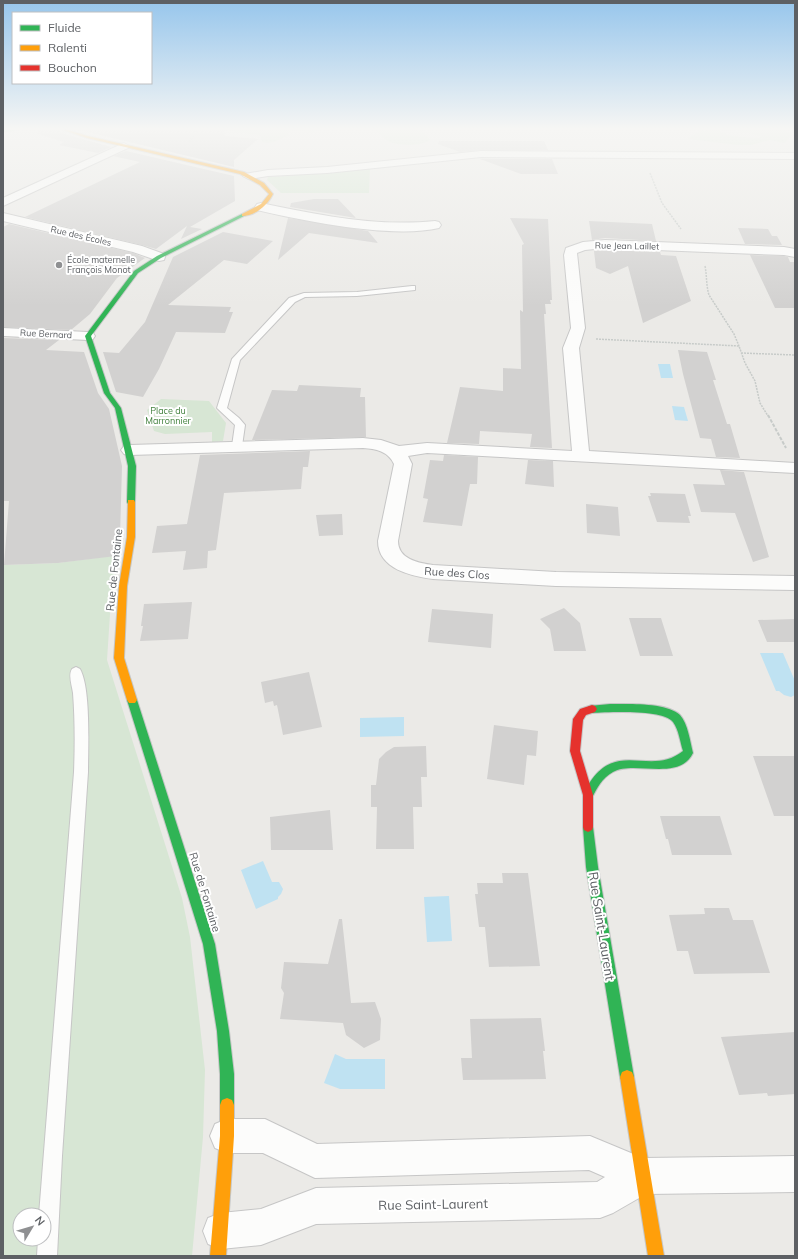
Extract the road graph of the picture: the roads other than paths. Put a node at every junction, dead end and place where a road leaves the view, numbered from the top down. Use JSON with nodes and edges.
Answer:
{"nodes":[{"id":1,"x":32,"y":189,"type":"edge"},
{"id":2,"x":266,"y":189,"type":"edge"},
{"id":3,"x":3,"y":202,"type":"edge"},
{"id":4,"x":261,"y":207,"type":"junction"},
{"id":5,"x":3,"y":217,"type":"edge"},
{"id":6,"x":435,"y":225,"type":"dead end"},
{"id":7,"x":795,"y":253,"type":"edge"},
{"id":8,"x":159,"y":257,"type":"junction"},
{"id":9,"x":412,"y":288,"type":"dead end"},
{"id":10,"x":3,"y":332,"type":"edge"},
{"id":11,"x":88,"y":336,"type":"junction"},
{"id":12,"x":237,"y":446,"type":"junction"},
{"id":13,"x":130,"y":450,"type":"junction"},
{"id":14,"x":397,"y":453,"type":"junction"},
{"id":15,"x":581,"y":456,"type":"junction"},
{"id":16,"x":795,"y":468,"type":"edge"},
{"id":17,"x":795,"y":583,"type":"edge"},
{"id":18,"x":76,"y":672,"type":"dead end"},
{"id":19,"x":588,"y":794,"type":"junction"},
{"id":20,"x":227,"y":1136,"type":"junction"},
{"id":21,"x":795,"y":1174,"type":"edge"},
{"id":22,"x":642,"y":1176,"type":"junction"},
{"id":23,"x":219,"y":1243,"type":"edge"},
{"id":24,"x":47,"y":1256,"type":"edge"},
{"id":25,"x":656,"y":1256,"type":"edge"}],
"edges":[{"from":1,"to":3,"type":"street"},
{"from":2,"to":4,"type":"street"},
{"from":4,"to":6,"type":"street"},
{"from":4,"to":8,"type":"street"},
{"from":5,"to":8,"type":"street","name":"Rue des Écoles"},
{"from":7,"to":15,"type":"street","name":"Rue Jean Laillet"},
{"from":8,"to":11,"type":"street"},
{"from":9,"to":12,"type":"lane"},
{"from":10,"to":11,"type":"street","name":"Rue Bernard"},
{"from":11,"to":13,"type":"street","name":"Rue de Fontaine"},
{"from":12,"to":13,"type":"street"},
{"from":12,"to":14,"type":"street"},
{"from":13,"to":20,"type":"street","name":"Rue de Fontaine"},
{"from":14,"to":15,"type":"street"},
{"from":14,"to":17,"type":"street","name":"Rue des Clos"},
{"from":15,"to":16,"type":"street"},
{"from":18,"to":24,"type":"lane"},
{"from":19,"to":19,"type":"street","name":"Rue Saint-Laurent"},
{"from":19,"to":22,"type":"street","name":"Rue Saint-Laurent"},
{"from":20,"to":22,"type":"street","name":"Rue Saint-Laurent"},
{"from":20,"to":23,"type":"street","name":"Rue de Fontaine"},
{"from":21,"to":22,"type":"street","name":"Rue Saint-Laurent"},
{"from":22,"to":23,"type":"street","name":"Rue Saint-Laurent"},
{"from":22,"to":25,"type":"street","name":"Rue Saint-Laurent"}]}
